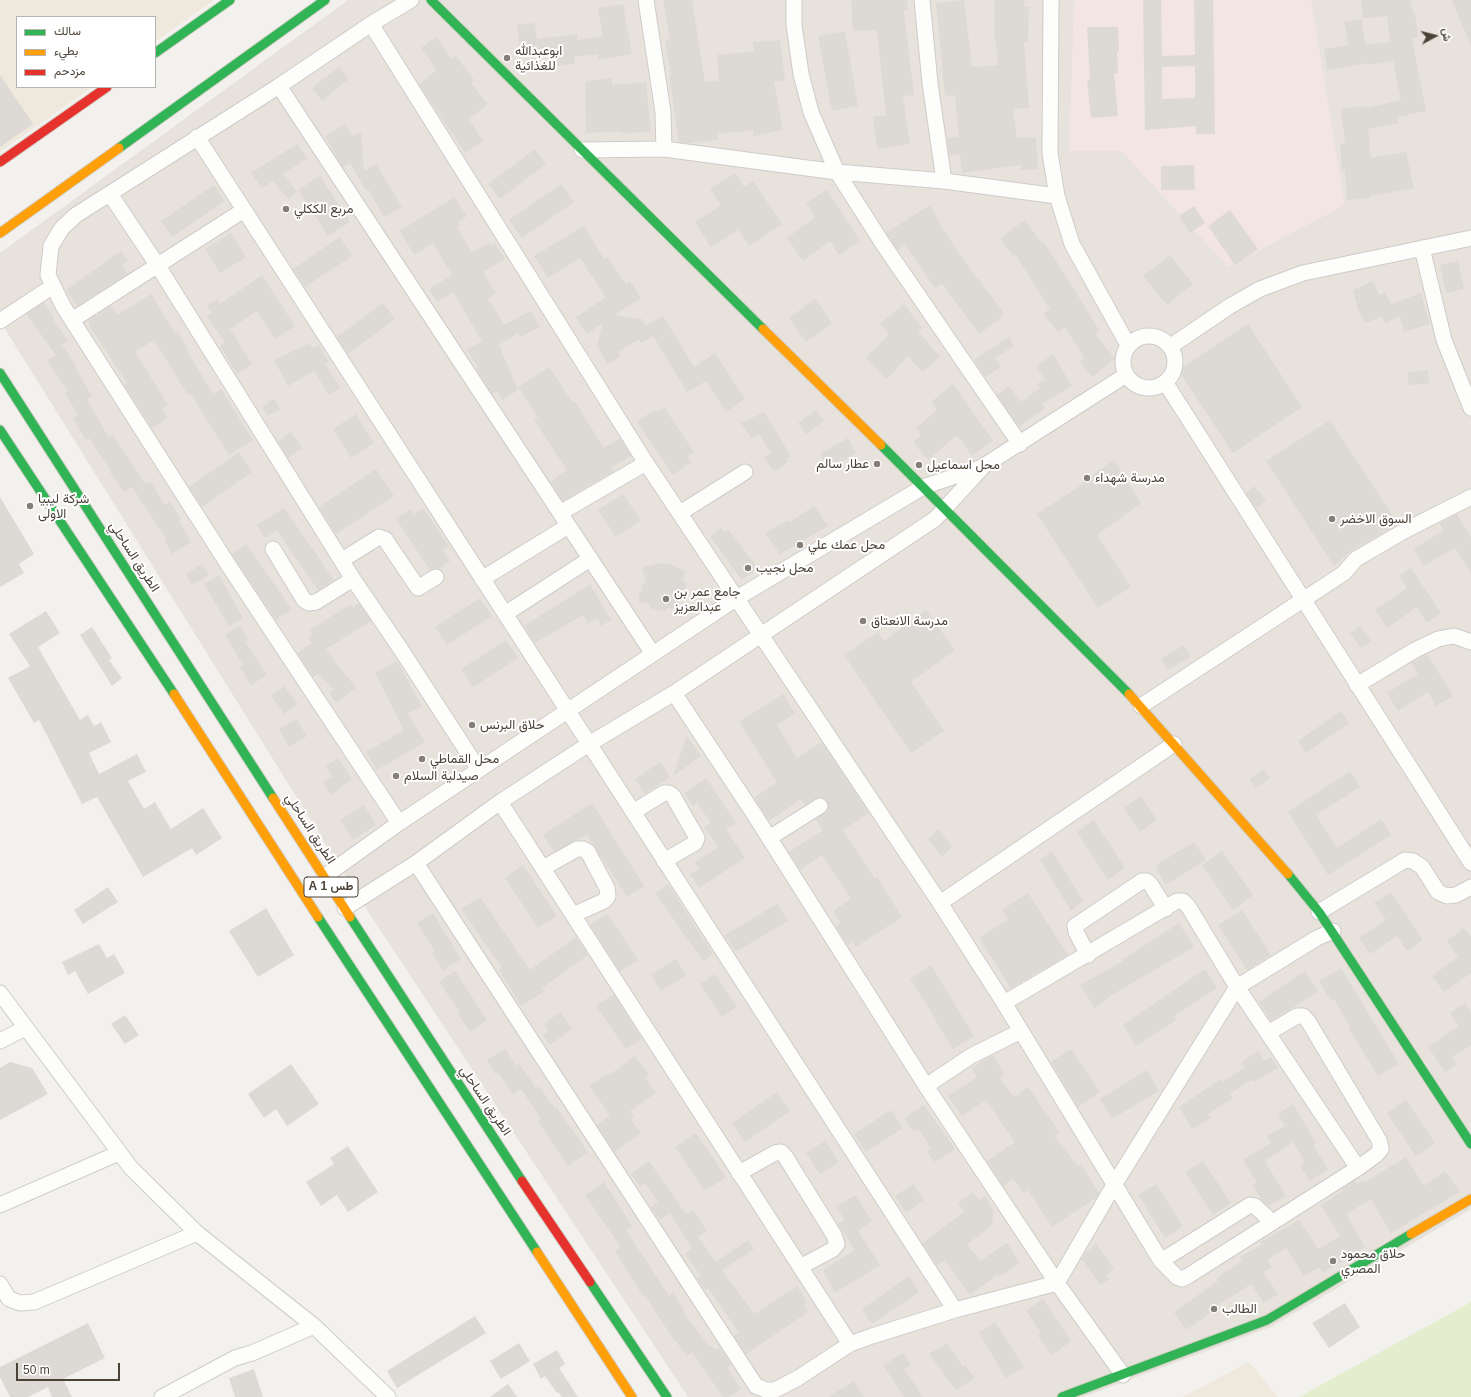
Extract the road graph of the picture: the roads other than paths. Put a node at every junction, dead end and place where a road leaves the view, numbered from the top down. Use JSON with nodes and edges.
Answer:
{"nodes":[{"id":1,"x":230,"y":0,"type":"edge"},
{"id":2,"x":325,"y":0,"type":"edge"},
{"id":3,"x":411,"y":0,"type":"edge"},
{"id":4,"x":431,"y":0,"type":"edge"},
{"id":5,"x":646,"y":0,"type":"edge"},
{"id":6,"x":794,"y":0,"type":"edge"},
{"id":7,"x":922,"y":0,"type":"edge"},
{"id":8,"x":1052,"y":0,"type":"edge"},
{"id":9,"x":370,"y":24,"type":"junction"},
{"id":10,"x":156,"y":52,"type":"edge"},
{"id":11,"x":278,"y":86,"type":"junction"},
{"id":12,"x":106,"y":88,"type":"edge"},
{"id":13,"x":197,"y":137,"type":"junction"},
{"id":14,"x":664,"y":149,"type":"junction"},
{"id":15,"x":582,"y":150,"type":"junction"},
{"id":16,"x":0,"y":162,"type":"edge"},
{"id":17,"x":837,"y":172,"type":"junction"},
{"id":18,"x":944,"y":181,"type":"junction"},
{"id":19,"x":110,"y":194,"type":"junction"},
{"id":20,"x":1057,"y":196,"type":"junction"},
{"id":21,"x":244,"y":210,"type":"junction"},
{"id":22,"x":0,"y":233,"type":"edge"},
{"id":23,"x":1471,"y":238,"type":"edge"},
{"id":24,"x":1422,"y":248,"type":"junction"},
{"id":25,"x":158,"y":266,"type":"junction"},
{"id":26,"x":53,"y":286,"type":"junction"},
{"id":27,"x":0,"y":320,"type":"edge"},
{"id":28,"x":72,"y":320,"type":"junction"},
{"id":29,"x":1128,"y":345,"type":"junction"},
{"id":30,"x":1171,"y":346,"type":"junction"},
{"id":31,"x":0,"y":373,"type":"edge"},
{"id":32,"x":1126,"y":375,"type":"junction"},
{"id":33,"x":1165,"y":382,"type":"junction"},
{"id":34,"x":1471,"y":408,"type":"edge"},
{"id":35,"x":0,"y":430,"type":"edge"},
{"id":36,"x":1020,"y":444,"type":"junction"},
{"id":37,"x":646,"y":463,"type":"junction"},
{"id":38,"x":982,"y":467,"type":"junction"},
{"id":39,"x":745,"y":472,"type":"dead end"},
{"id":40,"x":923,"y":487,"type":"junction"},
{"id":41,"x":1471,"y":497,"type":"edge"},
{"id":42,"x":945,"y":508,"type":"junction"},
{"id":43,"x":680,"y":513,"type":"junction"},
{"id":44,"x":564,"y":519,"type":"junction"},
{"id":45,"x":273,"y":549,"type":"dead end"},
{"id":46,"x":590,"y":559,"type":"junction"},
{"id":47,"x":342,"y":560,"type":"junction"},
{"id":48,"x":436,"y":577,"type":"dead end"},
{"id":49,"x":482,"y":578,"type":"junction"},
{"id":50,"x":353,"y":579,"type":"junction"},
{"id":51,"x":737,"y":598,"type":"junction"},
{"id":52,"x":1302,"y":600,"type":"junction"},
{"id":53,"x":505,"y":614,"type":"junction"},
{"id":54,"x":761,"y":635,"type":"junction"},
{"id":55,"x":1471,"y":642,"type":"edge"},
{"id":56,"x":653,"y":654,"type":"junction"},
{"id":57,"x":1357,"y":685,"type":"junction"},
{"id":58,"x":674,"y":693,"type":"junction"},
{"id":59,"x":1141,"y":706,"type":"junction"},
{"id":60,"x":567,"y":710,"type":"junction"},
{"id":61,"x":589,"y":744,"type":"junction"},
{"id":62,"x":1174,"y":744,"type":"junction"},
{"id":63,"x":479,"y":770,"type":"junction"},
{"id":64,"x":500,"y":802,"type":"junction"},
{"id":65,"x":820,"y":806,"type":"dead end"},
{"id":66,"x":633,"y":812,"type":"junction"},
{"id":67,"x":398,"y":823,"type":"junction"},
{"id":68,"x":769,"y":838,"type":"junction"},
{"id":69,"x":664,"y":861,"type":"junction"},
{"id":70,"x":416,"y":863,"type":"junction"},
{"id":71,"x":1471,"y":863,"type":"edge"},
{"id":72,"x":543,"y":868,"type":"junction"},
{"id":73,"x":325,"y":876,"type":"junction"},
{"id":74,"x":1471,"y":887,"type":"edge"},
{"id":75,"x":940,"y":903,"type":"junction"},
{"id":76,"x":345,"y":908,"type":"junction"},
{"id":77,"x":1166,"y":909,"type":"junction"},
{"id":78,"x":1319,"y":912,"type":"junction"},
{"id":79,"x":573,"y":915,"type":"junction"},
{"id":80,"x":1333,"y":932,"type":"junction"},
{"id":81,"x":1088,"y":955,"type":"junction"},
{"id":82,"x":1237,"y":987,"type":"junction"},
{"id":83,"x":0,"y":993,"type":"edge"},
{"id":84,"x":1004,"y":1004,"type":"junction"},
{"id":85,"x":25,"y":1028,"type":"junction"},
{"id":86,"x":1021,"y":1031,"type":"junction"},
{"id":87,"x":1268,"y":1033,"type":"junction"},
{"id":88,"x":0,"y":1041,"type":"edge"},
{"id":89,"x":926,"y":1086,"type":"junction"},
{"id":90,"x":1471,"y":1144,"type":"edge"},
{"id":91,"x":119,"y":1153,"type":"junction"},
{"id":92,"x":1358,"y":1168,"type":"junction"},
{"id":93,"x":740,"y":1173,"type":"junction"},
{"id":94,"x":1114,"y":1185,"type":"junction"},
{"id":95,"x":1471,"y":1199,"type":"edge"},
{"id":96,"x":0,"y":1205,"type":"edge"},
{"id":97,"x":1272,"y":1222,"type":"junction"},
{"id":98,"x":197,"y":1233,"type":"junction"},
{"id":99,"x":1161,"y":1260,"type":"junction"},
{"id":100,"x":800,"y":1267,"type":"junction"},
{"id":101,"x":1057,"y":1283,"type":"junction"},
{"id":102,"x":0,"y":1284,"type":"edge"},
{"id":103,"x":955,"y":1310,"type":"junction"},
{"id":104,"x":314,"y":1326,"type":"junction"},
{"id":105,"x":850,"y":1344,"type":"junction"},
{"id":106,"x":1123,"y":1375,"type":"junction"},
{"id":107,"x":162,"y":1397,"type":"edge"},
{"id":108,"x":388,"y":1397,"type":"edge"},
{"id":109,"x":632,"y":1397,"type":"edge"},
{"id":110,"x":667,"y":1397,"type":"edge"},
{"id":111,"x":1062,"y":1397,"type":"edge"}],
"edges":[{"from":1,"to":10,"type":"main road"},
{"from":2,"to":22,"type":"main road"},
{"from":3,"to":9,"type":"street"},
{"from":4,"to":15,"type":"main road"},
{"from":5,"to":14,"type":"street"},
{"from":6,"to":17,"type":"street"},
{"from":7,"to":18,"type":"street"},
{"from":8,"to":20,"type":"street"},
{"from":9,"to":11,"type":"street"},
{"from":9,"to":37,"type":"street"},
{"from":11,"to":13,"type":"street"},
{"from":11,"to":44,"type":"street"},
{"from":12,"to":16,"type":"main road"},
{"from":13,"to":19,"type":"street"},
{"from":13,"to":21,"type":"street"},
{"from":14,"to":15,"type":"street"},
{"from":14,"to":17,"type":"street"},
{"from":15,"to":40,"type":"main road"},
{"from":17,"to":18,"type":"street"},
{"from":17,"to":36,"type":"street"},
{"from":18,"to":20,"type":"street"},
{"from":19,"to":25,"type":"street"},
{"from":19,"to":26,"type":"street"},
{"from":20,"to":29,"type":"street"},
{"from":21,"to":25,"type":"street"},
{"from":21,"to":49,"type":"street"},
{"from":23,"to":24,"type":"street"},
{"from":24,"to":30,"type":"street"},
{"from":24,"to":34,"type":"street"},
{"from":25,"to":28,"type":"street"},
{"from":25,"to":47,"type":"street"},
{"from":26,"to":27,"type":"street"},
{"from":26,"to":28,"type":"street"},
{"from":28,"to":67,"type":"street"},
{"from":29,"to":30,"type":"street"},
{"from":29,"to":32,"type":"street"},
{"from":30,"to":33,"type":"street"},
{"from":31,"to":73,"type":"main road","name":"الطريق الساحلي","number":"A 1 طس"},
{"from":32,"to":33,"type":"street"},
{"from":32,"to":36,"type":"street"},
{"from":33,"to":52,"type":"street"},
{"from":35,"to":109,"type":"main road","number":"A 1 طس"},
{"from":36,"to":38,"type":"street"},
{"from":37,"to":43,"type":"street"},
{"from":37,"to":44,"type":"street"},
{"from":38,"to":40,"type":"street"},
{"from":38,"to":42,"type":"street"},
{"from":39,"to":43,"type":"street"},
{"from":40,"to":42,"type":"main road"},
{"from":40,"to":51,"type":"street"},
{"from":41,"to":52,"type":"street"},
{"from":42,"to":54,"type":"street"},
{"from":42,"to":59,"type":"main road"},
{"from":43,"to":51,"type":"street"},
{"from":44,"to":46,"type":"street"},
{"from":44,"to":49,"type":"street"},
{"from":45,"to":50,"type":"street"},
{"from":46,"to":53,"type":"street"},
{"from":46,"to":56,"type":"street"},
{"from":47,"to":48,"type":"street"},
{"from":47,"to":50,"type":"street"},
{"from":49,"to":53,"type":"street"},
{"from":50,"to":63,"type":"street"},
{"from":51,"to":54,"type":"street"},
{"from":51,"to":56,"type":"street"},
{"from":52,"to":57,"type":"street"},
{"from":52,"to":59,"type":"street"},
{"from":53,"to":60,"type":"street"},
{"from":54,"to":58,"type":"street"},
{"from":54,"to":75,"type":"street"},
{"from":55,"to":57,"type":"street"},
{"from":56,"to":60,"type":"street"},
{"from":57,"to":71,"type":"street"},
{"from":58,"to":61,"type":"street"},
{"from":58,"to":68,"type":"street"},
{"from":59,"to":62,"type":"main road"},
{"from":60,"to":61,"type":"street"},
{"from":60,"to":63,"type":"street"},
{"from":61,"to":64,"type":"street"},
{"from":61,"to":66,"type":"street"},
{"from":62,"to":75,"type":"street"},
{"from":62,"to":78,"type":"main road"},
{"from":63,"to":67,"type":"street"},
{"from":64,"to":70,"type":"street"},
{"from":64,"to":72,"type":"street"},
{"from":65,"to":68,"type":"street"},
{"from":66,"to":69,"type":"street"},
{"from":66,"to":69,"type":"street"},
{"from":67,"to":73,"type":"street"},
{"from":68,"to":89,"type":"street"},
{"from":69,"to":103,"type":"street"},
{"from":70,"to":76,"type":"street"},
{"from":70,"to":105,"type":"street"},
{"from":72,"to":79,"type":"street"},
{"from":72,"to":79,"type":"street"},
{"from":73,"to":76,"type":"main road","name":"الطريق الساحلي","number":"A 1 طس"},
{"from":74,"to":78,"type":"street"},
{"from":75,"to":84,"type":"street"},
{"from":76,"to":110,"type":"main road","name":"الطريق الساحلي","number":"A 1 طس"},
{"from":77,"to":81,"type":"street"},
{"from":77,"to":81,"type":"street"},
{"from":77,"to":82,"type":"street"},
{"from":78,"to":80,"type":"main road"},
{"from":79,"to":93,"type":"street"},
{"from":80,"to":82,"type":"street"},
{"from":80,"to":90,"type":"main road"},
{"from":81,"to":84,"type":"street"},
{"from":82,"to":87,"type":"street"},
{"from":82,"to":94,"type":"street"},
{"from":83,"to":85,"type":"street"},
{"from":84,"to":86,"type":"street"},
{"from":85,"to":88,"type":"street"},
{"from":85,"to":91,"type":"street"},
{"from":86,"to":89,"type":"street"},
{"from":86,"to":94,"type":"street"},
{"from":87,"to":92,"type":"street"},
{"from":87,"to":92,"type":"street"},
{"from":89,"to":101,"type":"street"},
{"from":91,"to":96,"type":"street"},
{"from":91,"to":98,"type":"street"},
{"from":92,"to":97,"type":"street"},
{"from":93,"to":100,"type":"street"},
{"from":93,"to":100,"type":"street"},
{"from":94,"to":99,"type":"street"},
{"from":94,"to":101,"type":"street"},
{"from":95,"to":106,"type":"main road"},
{"from":97,"to":99,"type":"street"},
{"from":97,"to":99,"type":"street"},
{"from":98,"to":102,"type":"street"},
{"from":98,"to":104,"type":"street"},
{"from":100,"to":105,"type":"street"},
{"from":101,"to":103,"type":"street"},
{"from":101,"to":106,"type":"street"},
{"from":103,"to":105,"type":"street"},
{"from":104,"to":107,"type":"street"},
{"from":104,"to":108,"type":"street"},
{"from":106,"to":111,"type":"main road"}]}
